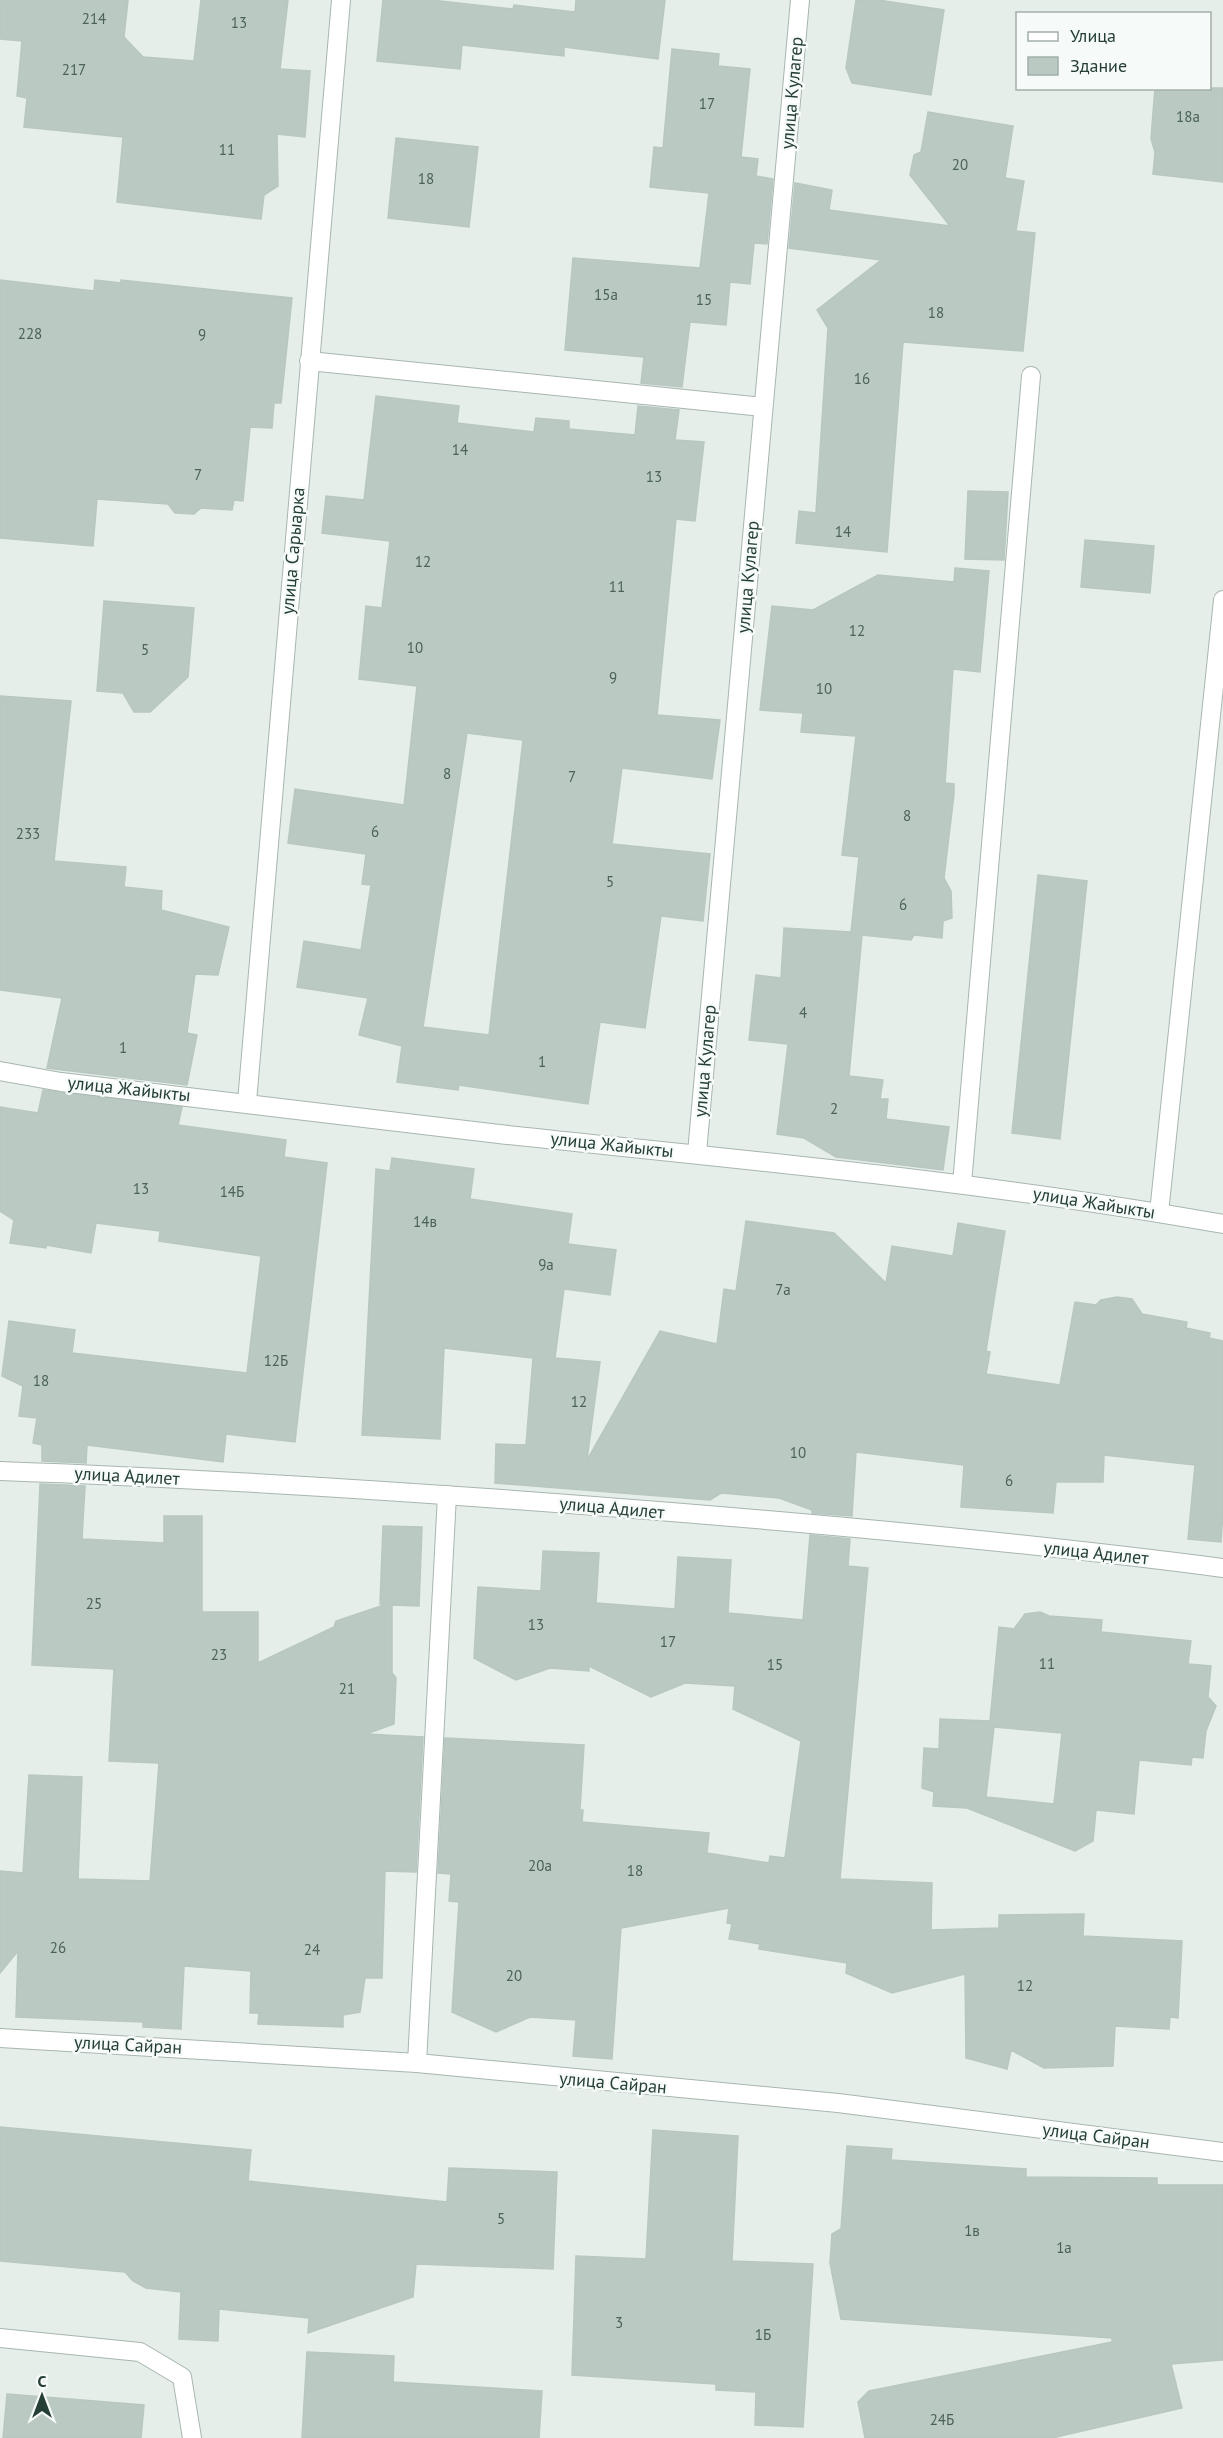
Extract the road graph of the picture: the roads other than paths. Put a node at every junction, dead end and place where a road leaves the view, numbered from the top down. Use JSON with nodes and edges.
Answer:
{"nodes":[{"id":1,"x":341,"y":0,"type":"edge"},
{"id":2,"x":800,"y":0,"type":"edge"},
{"id":3,"x":309,"y":361,"type":"junction"},
{"id":4,"x":1031,"y":376,"type":"dead end"},
{"id":5,"x":763,"y":407,"type":"junction"},
{"id":6,"x":1223,"y":600,"type":"edge"},
{"id":7,"x":0,"y":1071,"type":"edge"},
{"id":8,"x":247,"y":1102,"type":"junction"},
{"id":9,"x":697,"y":1153,"type":"junction"},
{"id":10,"x":962,"y":1184,"type":"junction"},
{"id":11,"x":1159,"y":1213,"type":"junction"},
{"id":12,"x":1223,"y":1224,"type":"edge"},
{"id":13,"x":0,"y":1471,"type":"edge"},
{"id":14,"x":447,"y":1495,"type":"junction"},
{"id":15,"x":1223,"y":1568,"type":"edge"},
{"id":16,"x":0,"y":2038,"type":"edge"},
{"id":17,"x":417,"y":2063,"type":"junction"},
{"id":18,"x":1223,"y":2152,"type":"edge"},
{"id":19,"x":0,"y":2338,"type":"edge"},
{"id":20,"x":192,"y":2438,"type":"edge"}],
"edges":[{"from":1,"to":3,"type":"street","name":"улица Сарыарка"},
{"from":2,"to":5,"type":"street","name":"улица Кулагер"},
{"from":3,"to":5,"type":"street"},
{"from":3,"to":8,"type":"street","name":"улица Сарыарка"},
{"from":4,"to":10,"type":"street"},
{"from":5,"to":9,"type":"street","name":"улица Кулагер"},
{"from":6,"to":11,"type":"street"},
{"from":7,"to":8,"type":"street","name":"улица Жайыкты"},
{"from":8,"to":9,"type":"street","name":"улица Жайыкты"},
{"from":9,"to":10,"type":"street","name":"улица Жайыкты"},
{"from":10,"to":11,"type":"street","name":"улица Жайыкты"},
{"from":11,"to":12,"type":"street","name":"улица Жайыкты"},
{"from":13,"to":14,"type":"street","name":"улица Адилет"},
{"from":14,"to":15,"type":"street","name":"улица Адилет"},
{"from":14,"to":17,"type":"street"},
{"from":16,"to":17,"type":"street","name":"улица Сайран"},
{"from":17,"to":18,"type":"street","name":"улица Сайран"},
{"from":19,"to":20,"type":"street"}]}
